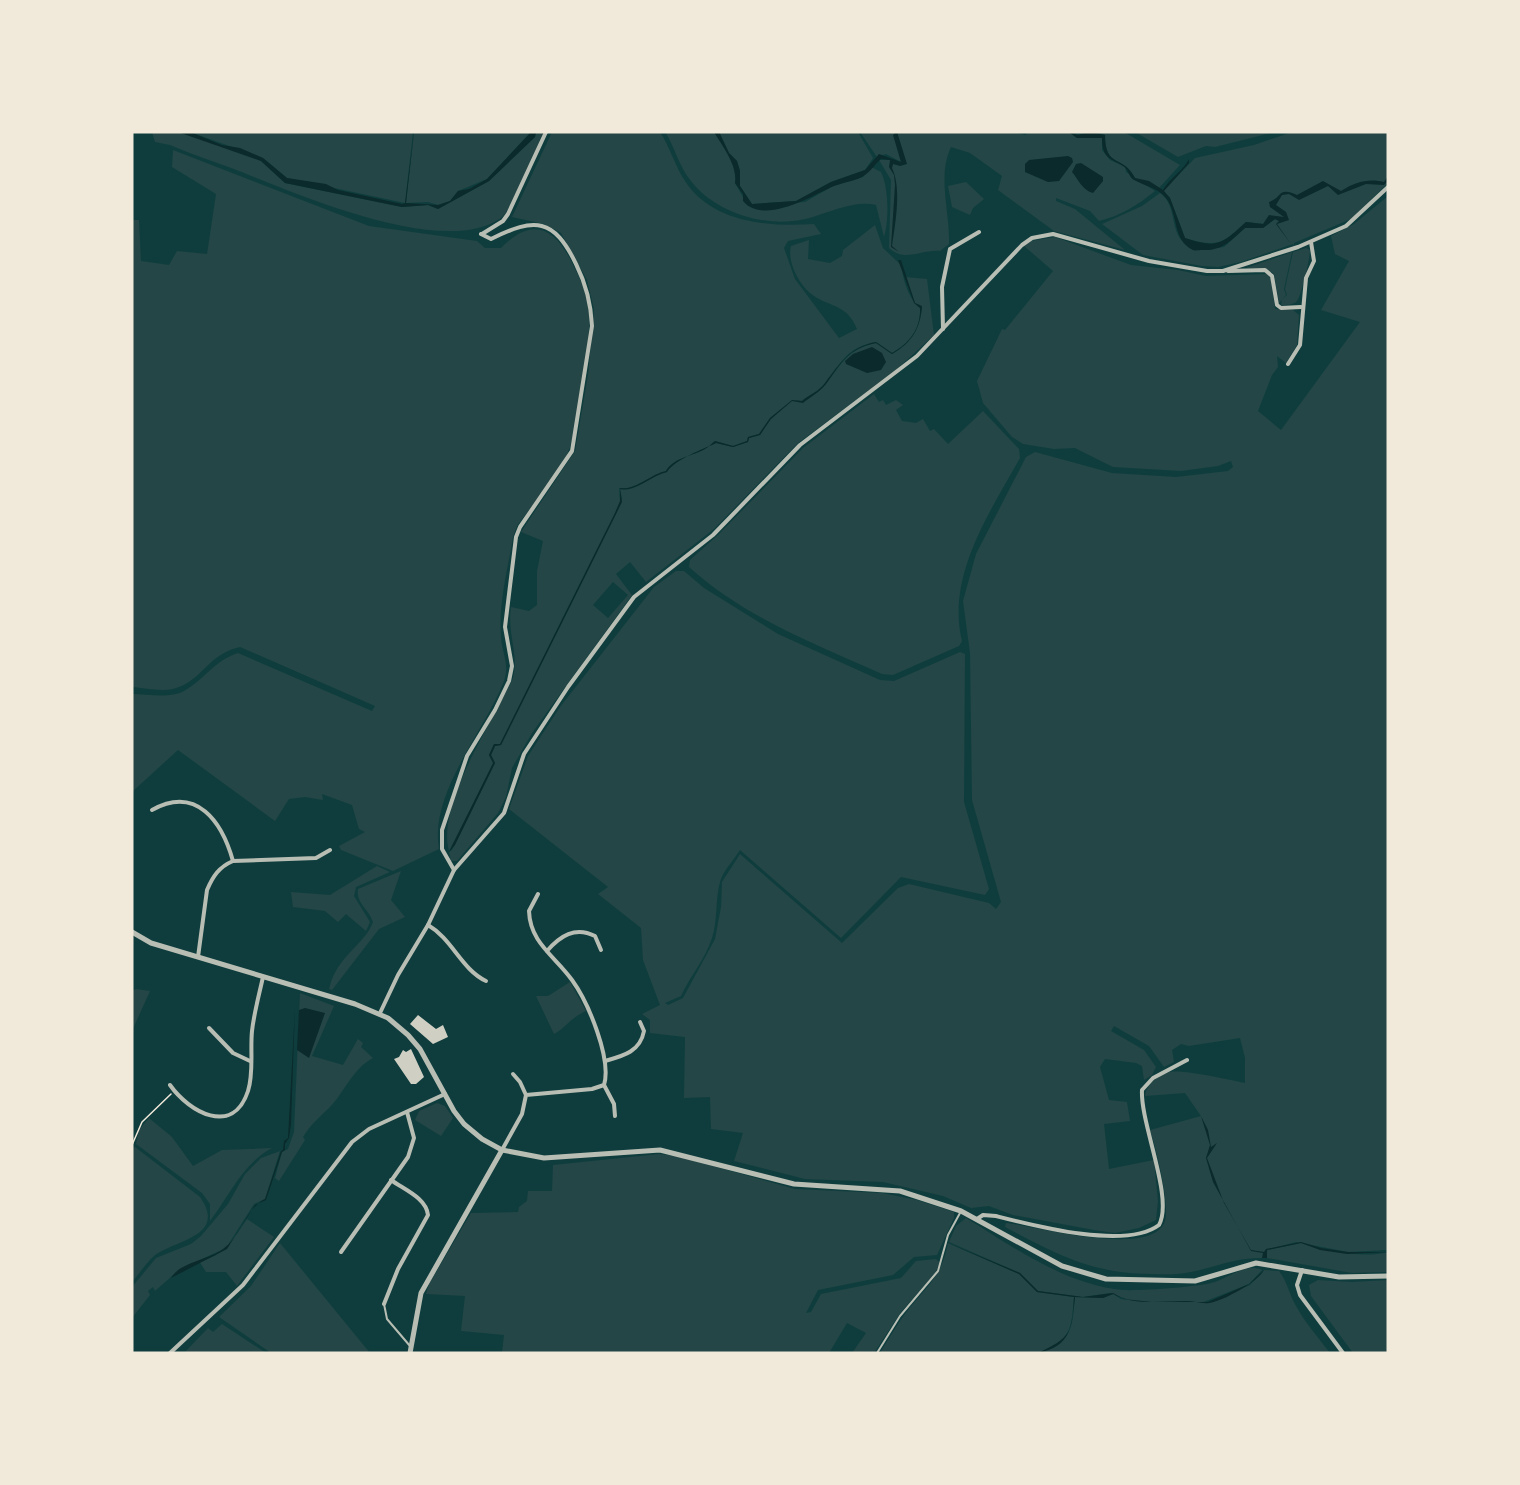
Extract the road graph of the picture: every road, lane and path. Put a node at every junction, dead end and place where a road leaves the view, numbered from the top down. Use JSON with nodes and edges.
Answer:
{"nodes":[{"id":1,"x":546,"y":132,"type":"edge"},
{"id":2,"x":1388,"y":186,"type":"edge"},
{"id":3,"x":979,"y":232,"type":"dead end"},
{"id":4,"x":1311,"y":242,"type":"junction"},
{"id":5,"x":1223,"y":271,"type":"junction"},
{"id":6,"x":1301,"y":307,"type":"junction"},
{"id":7,"x":943,"y":330,"type":"junction"},
{"id":8,"x":1288,"y":364,"type":"dead end"},
{"id":9,"x":152,"y":810,"type":"dead end"},
{"id":10,"x":330,"y":850,"type":"dead end"},
{"id":11,"x":233,"y":861,"type":"junction"},
{"id":12,"x":454,"y":870,"type":"junction"},
{"id":13,"x":538,"y":894,"type":"dead end"},
{"id":14,"x":428,"y":925,"type":"junction"},
{"id":15,"x":132,"y":932,"type":"edge"},
{"id":16,"x":601,"y":950,"type":"dead end"},
{"id":17,"x":547,"y":951,"type":"junction"},
{"id":18,"x":198,"y":957,"type":"junction"},
{"id":19,"x":263,"y":976,"type":"junction"},
{"id":20,"x":486,"y":981,"type":"dead end"},
{"id":21,"x":380,"y":1013,"type":"junction"},
{"id":22,"x":640,"y":1023,"type":"dead end"},
{"id":23,"x":209,"y":1028,"type":"dead end"},
{"id":24,"x":1187,"y":1060,"type":"dead end"},
{"id":25,"x":250,"y":1061,"type":"junction"},
{"id":26,"x":605,"y":1061,"type":"junction"},
{"id":27,"x":513,"y":1074,"type":"dead end"},
{"id":28,"x":170,"y":1085,"type":"dead end"},
{"id":29,"x":604,"y":1085,"type":"junction"},
{"id":30,"x":174,"y":1091,"type":"junction"},
{"id":31,"x":445,"y":1094,"type":"junction"},
{"id":32,"x":526,"y":1095,"type":"junction"},
{"id":33,"x":407,"y":1112,"type":"junction"},
{"id":34,"x":615,"y":1116,"type":"dead end"},
{"id":35,"x":132,"y":1145,"type":"edge"},
{"id":36,"x":502,"y":1150,"type":"junction"},
{"id":37,"x":391,"y":1180,"type":"junction"},
{"id":38,"x":961,"y":1210,"type":"junction"},
{"id":39,"x":977,"y":1219,"type":"junction"},
{"id":40,"x":341,"y":1252,"type":"dead end"},
{"id":41,"x":1302,"y":1270,"type":"junction"},
{"id":42,"x":1388,"y":1276,"type":"edge"},
{"id":43,"x":384,"y":1304,"type":"joint"},
{"id":44,"x":411,"y":1351,"type":"edge"},
{"id":45,"x":170,"y":1353,"type":"edge"},
{"id":46,"x":877,"y":1353,"type":"edge"},
{"id":47,"x":1343,"y":1353,"type":"edge"}],
"edges":[{"from":1,"to":12,"type":"street"},
{"from":2,"to":4,"type":"street"},
{"from":3,"to":7,"type":"street"},
{"from":4,"to":5,"type":"street"},
{"from":4,"to":6,"type":"street"},
{"from":5,"to":6,"type":"street"},
{"from":5,"to":7,"type":"street"},
{"from":6,"to":8,"type":"street"},
{"from":7,"to":12,"type":"street"},
{"from":9,"to":11,"type":"street"},
{"from":10,"to":11,"type":"street"},
{"from":11,"to":18,"type":"street"},
{"from":12,"to":14,"type":"street"},
{"from":13,"to":17,"type":"street"},
{"from":14,"to":20,"type":"street"},
{"from":14,"to":21,"type":"street"},
{"from":15,"to":18,"type":"street"},
{"from":16,"to":17,"type":"street"},
{"from":17,"to":26,"type":"street"},
{"from":18,"to":19,"type":"street"},
{"from":19,"to":21,"type":"street"},
{"from":19,"to":25,"type":"street"},
{"from":21,"to":31,"type":"street"},
{"from":22,"to":26,"type":"street"},
{"from":23,"to":25,"type":"street"},
{"from":24,"to":39,"type":"street"},
{"from":25,"to":30,"type":"street"},
{"from":26,"to":29,"type":"street"},
{"from":27,"to":32,"type":"street"},
{"from":28,"to":30,"type":"street"},
{"from":29,"to":32,"type":"street"},
{"from":29,"to":34,"type":"street"},
{"from":30,"to":35,"type":"path"},
{"from":31,"to":33,"type":"street"},
{"from":31,"to":36,"type":"street"},
{"from":32,"to":36,"type":"street"},
{"from":33,"to":37,"type":"street"},
{"from":33,"to":45,"type":"street"},
{"from":36,"to":38,"type":"street"},
{"from":36,"to":44,"type":"street"},
{"from":37,"to":40,"type":"street"},
{"from":37,"to":43,"type":"street"},
{"from":38,"to":39,"type":"street"},
{"from":38,"to":46,"type":"lane"},
{"from":39,"to":41,"type":"street"},
{"from":41,"to":42,"type":"street"},
{"from":41,"to":47,"type":"street"},
{"from":43,"to":44,"type":"lane"}]}
